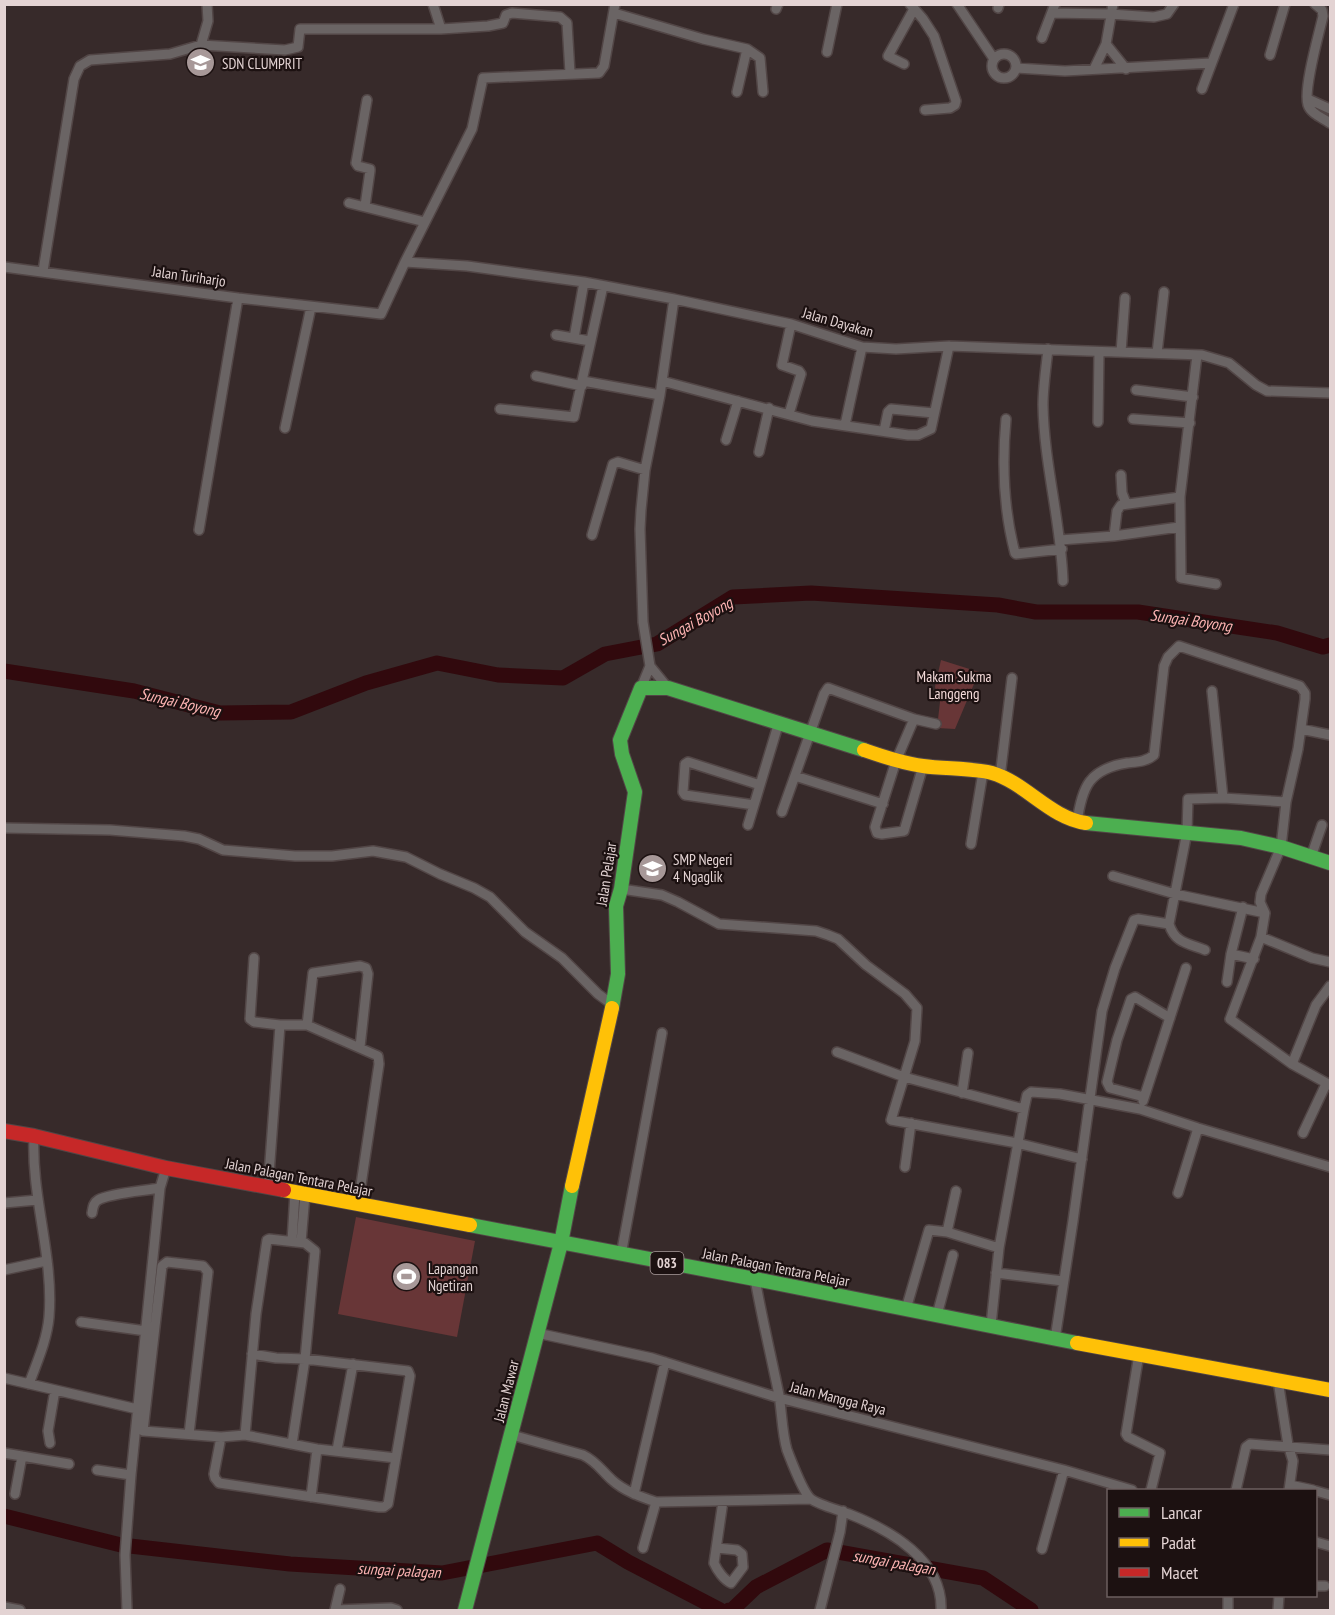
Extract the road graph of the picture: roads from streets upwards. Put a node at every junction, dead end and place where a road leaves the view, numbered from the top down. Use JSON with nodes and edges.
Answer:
{"nodes":[{"id":1,"x":207,"y":4,"type":"edge"},
{"id":2,"x":433,"y":4,"type":"edge"},
{"id":3,"x":837,"y":4,"type":"edge"},
{"id":4,"x":957,"y":4,"type":"edge"},
{"id":5,"x":1174,"y":4,"type":"edge"},
{"id":6,"x":1234,"y":4,"type":"edge"},
{"id":7,"x":1286,"y":4,"type":"edge"},
{"id":8,"x":1315,"y":4,"type":"edge"},
{"id":9,"x":912,"y":7,"type":"edge"},
{"id":10,"x":614,"y":9,"type":"edge"},
{"id":11,"x":1054,"y":9,"type":"edge"},
{"id":12,"x":1112,"y":9,"type":"edge"},
{"id":13,"x":441,"y":29,"type":"junction"},
{"id":14,"x":1042,"y":38,"type":"dead end"},
{"id":15,"x":1106,"y":44,"type":"junction"},
{"id":16,"x":201,"y":45,"type":"junction"},
{"id":17,"x":747,"y":49,"type":"junction"},
{"id":18,"x":827,"y":52,"type":"dead end"},
{"id":19,"x":1270,"y":55,"type":"dead end"},
{"id":20,"x":994,"y":59,"type":"junction"},
{"id":21,"x":1211,"y":63,"type":"junction"},
{"id":22,"x":904,"y":64,"type":"dead end"},
{"id":23,"x":1016,"y":68,"type":"junction"},
{"id":24,"x":1094,"y":69,"type":"junction"},
{"id":25,"x":1126,"y":69,"type":"junction"},
{"id":26,"x":570,"y":73,"type":"junction"},
{"id":27,"x":1202,"y":89,"type":"dead end"},
{"id":28,"x":737,"y":92,"type":"dead end"},
{"id":29,"x":763,"y":92,"type":"dead end"},
{"id":30,"x":1308,"y":99,"type":"junction"},
{"id":31,"x":368,"y":100,"type":"dead end"},
{"id":32,"x":1330,"y":109,"type":"edge"},
{"id":33,"x":925,"y":110,"type":"dead end"},
{"id":34,"x":1330,"y":123,"type":"edge"},
{"id":35,"x":349,"y":203,"type":"dead end"},
{"id":36,"x":365,"y":206,"type":"junction"},
{"id":37,"x":425,"y":222,"type":"junction"},
{"id":38,"x":405,"y":262,"type":"junction"},
{"id":39,"x":4,"y":267,"type":"edge"},
{"id":40,"x":43,"y":271,"type":"junction"},
{"id":41,"x":585,"y":282,"type":"junction"},
{"id":42,"x":603,"y":286,"type":"junction"},
{"id":43,"x":1164,"y":292,"type":"dead end"},
{"id":44,"x":238,"y":298,"type":"junction"},
{"id":45,"x":1125,"y":298,"type":"dead end"},
{"id":46,"x":674,"y":299,"type":"junction"},
{"id":47,"x":311,"y":307,"type":"junction"},
{"id":48,"x":791,"y":324,"type":"junction"},
{"id":49,"x":556,"y":335,"type":"dead end"},
{"id":50,"x":574,"y":338,"type":"junction"},
{"id":51,"x":590,"y":341,"type":"junction"},
{"id":52,"x":862,"y":346,"type":"junction"},
{"id":53,"x":949,"y":346,"type":"junction"},
{"id":54,"x":1048,"y":350,"type":"junction"},
{"id":55,"x":1100,"y":352,"type":"junction"},
{"id":56,"x":1121,"y":352,"type":"junction"},
{"id":57,"x":1157,"y":353,"type":"junction"},
{"id":58,"x":1197,"y":355,"type":"junction"},
{"id":59,"x":536,"y":376,"type":"dead end"},
{"id":60,"x":662,"y":381,"type":"junction"},
{"id":61,"x":582,"y":384,"type":"junction"},
{"id":62,"x":1136,"y":390,"type":"dead end"},
{"id":63,"x":1330,"y":393,"type":"edge"},
{"id":64,"x":660,"y":395,"type":"junction"},
{"id":65,"x":1193,"y":397,"type":"junction"},
{"id":66,"x":738,"y":400,"type":"junction"},
{"id":67,"x":769,"y":408,"type":"junction"},
{"id":68,"x":500,"y":409,"type":"dead end"},
{"id":69,"x":934,"y":413,"type":"junction"},
{"id":70,"x":789,"y":414,"type":"junction"},
{"id":71,"x":1006,"y":419,"type":"dead end"},
{"id":72,"x":1133,"y":419,"type":"dead end"},
{"id":73,"x":1098,"y":422,"type":"dead end"},
{"id":74,"x":1190,"y":423,"type":"junction"},
{"id":75,"x":844,"y":425,"type":"junction"},
{"id":76,"x":285,"y":428,"type":"dead end"},
{"id":77,"x":884,"y":431,"type":"junction"},
{"id":78,"x":726,"y":440,"type":"dead end"},
{"id":79,"x":759,"y":452,"type":"dead end"},
{"id":80,"x":645,"y":470,"type":"junction"},
{"id":81,"x":1121,"y":474,"type":"dead end"},
{"id":82,"x":1180,"y":497,"type":"junction"},
{"id":83,"x":1126,"y":503,"type":"junction"},
{"id":84,"x":1179,"y":527,"type":"junction"},
{"id":85,"x":199,"y":530,"type":"dead end"},
{"id":86,"x":592,"y":535,"type":"dead end"},
{"id":87,"x":1113,"y":536,"type":"junction"},
{"id":88,"x":1061,"y":544,"type":"junction"},
{"id":89,"x":1062,"y":581,"type":"dead end"},
{"id":90,"x":1216,"y":584,"type":"dead end"},
{"id":91,"x":650,"y":662,"type":"junction"},
{"id":92,"x":1012,"y":678,"type":"dead end"},
{"id":93,"x":641,"y":688,"type":"junction"},
{"id":94,"x":668,"y":688,"type":"junction"},
{"id":95,"x":1212,"y":691,"type":"dead end"},
{"id":96,"x":914,"y":719,"type":"junction"},
{"id":97,"x":779,"y":722,"type":"junction"},
{"id":98,"x":936,"y":724,"type":"dead end"},
{"id":99,"x":1301,"y":729,"type":"junction"},
{"id":100,"x":811,"y":732,"type":"junction"},
{"id":101,"x":1330,"y":735,"type":"edge"},
{"id":102,"x":896,"y":761,"type":"junction"},
{"id":103,"x":923,"y":766,"type":"junction"},
{"id":104,"x":983,"y":772,"type":"junction"},
{"id":105,"x":795,"y":776,"type":"junction"},
{"id":106,"x":1000,"y":777,"type":"junction"},
{"id":107,"x":760,"y":785,"type":"junction"},
{"id":108,"x":1223,"y":798,"type":"junction"},
{"id":109,"x":1286,"y":802,"type":"junction"},
{"id":110,"x":883,"y":804,"type":"junction"},
{"id":111,"x":754,"y":805,"type":"junction"},
{"id":112,"x":782,"y":812,"type":"dead end"},
{"id":113,"x":1077,"y":822,"type":"junction"},
{"id":114,"x":748,"y":825,"type":"dead end"},
{"id":115,"x":1322,"y":825,"type":"dead end"},
{"id":116,"x":4,"y":828,"type":"edge"},
{"id":117,"x":1187,"y":832,"type":"junction"},
{"id":118,"x":971,"y":844,"type":"dead end"},
{"id":119,"x":1281,"y":847,"type":"junction"},
{"id":120,"x":1311,"y":857,"type":"junction"},
{"id":121,"x":1330,"y":864,"type":"edge"},
{"id":122,"x":1113,"y":876,"type":"dead end"},
{"id":123,"x":621,"y":889,"type":"junction"},
{"id":124,"x":1175,"y":894,"type":"junction"},
{"id":125,"x":1243,"y":908,"type":"junction"},
{"id":126,"x":1264,"y":913,"type":"junction"},
{"id":127,"x":1169,"y":924,"type":"junction"},
{"id":128,"x":1261,"y":937,"type":"junction"},
{"id":129,"x":1205,"y":950,"type":"dead end"},
{"id":130,"x":1231,"y":954,"type":"junction"},
{"id":131,"x":254,"y":958,"type":"dead end"},
{"id":132,"x":1254,"y":959,"type":"junction"},
{"id":133,"x":1330,"y":962,"type":"edge"},
{"id":134,"x":1186,"y":968,"type":"dead end"},
{"id":135,"x":1227,"y":982,"type":"dead end"},
{"id":136,"x":1330,"y":986,"type":"edge"},
{"id":137,"x":613,"y":1005,"type":"junction"},
{"id":138,"x":1170,"y":1017,"type":"junction"},
{"id":139,"x":280,"y":1025,"type":"junction"},
{"id":140,"x":307,"y":1025,"type":"junction"},
{"id":141,"x":662,"y":1033,"type":"dead end"},
{"id":142,"x":360,"y":1047,"type":"junction"},
{"id":143,"x":837,"y":1052,"type":"dead end"},
{"id":144,"x":968,"y":1053,"type":"dead end"},
{"id":145,"x":1292,"y":1064,"type":"junction"},
{"id":146,"x":904,"y":1077,"type":"junction"},
{"id":147,"x":1328,"y":1085,"type":"edge"},
{"id":148,"x":962,"y":1093,"type":"junction"},
{"id":149,"x":1144,"y":1098,"type":"junction"},
{"id":150,"x":1091,"y":1099,"type":"junction"},
{"id":151,"x":1024,"y":1108,"type":"junction"},
{"id":152,"x":1140,"y":1109,"type":"junction"},
{"id":153,"x":911,"y":1124,"type":"junction"},
{"id":154,"x":1198,"y":1128,"type":"junction"},
{"id":155,"x":4,"y":1131,"type":"edge"},
{"id":156,"x":1304,"y":1133,"type":"dead end"},
{"id":157,"x":34,"y":1136,"type":"junction"},
{"id":158,"x":1017,"y":1143,"type":"junction"},
{"id":159,"x":1082,"y":1159,"type":"junction"},
{"id":160,"x":905,"y":1167,"type":"dead end"},
{"id":161,"x":1330,"y":1167,"type":"edge"},
{"id":162,"x":166,"y":1168,"type":"junction"},
{"id":163,"x":160,"y":1188,"type":"junction"},
{"id":164,"x":268,"y":1188,"type":"junction"},
{"id":165,"x":956,"y":1191,"type":"dead end"},
{"id":166,"x":1178,"y":1193,"type":"dead end"},
{"id":167,"x":300,"y":1194,"type":"junction"},
{"id":168,"x":38,"y":1200,"type":"junction"},
{"id":169,"x":4,"y":1203,"type":"edge"},
{"id":170,"x":358,"y":1205,"type":"junction"},
{"id":171,"x":92,"y":1213,"type":"dead end"},
{"id":172,"x":947,"y":1232,"type":"junction"},
{"id":173,"x":296,"y":1242,"type":"junction"},
{"id":174,"x":561,"y":1244,"type":"junction"},
{"id":175,"x":999,"y":1248,"type":"junction"},
{"id":176,"x":621,"y":1255,"type":"junction"},
{"id":177,"x":953,"y":1255,"type":"dead end"},
{"id":178,"x":46,"y":1261,"type":"junction"},
{"id":179,"x":4,"y":1270,"type":"edge"},
{"id":180,"x":996,"y":1273,"type":"junction"},
{"id":181,"x":754,"y":1279,"type":"junction"},
{"id":182,"x":1064,"y":1281,"type":"junction"},
{"id":183,"x":906,"y":1309,"type":"junction"},
{"id":184,"x":152,"y":1316,"type":"junction"},
{"id":185,"x":937,"y":1316,"type":"junction"},
{"id":186,"x":81,"y":1322,"type":"dead end"},
{"id":187,"x":991,"y":1325,"type":"junction"},
{"id":188,"x":146,"y":1331,"type":"junction"},
{"id":189,"x":537,"y":1333,"type":"junction"},
{"id":190,"x":1055,"y":1339,"type":"junction"},
{"id":191,"x":252,"y":1354,"type":"junction"},
{"id":192,"x":1139,"y":1354,"type":"junction"},
{"id":193,"x":305,"y":1359,"type":"junction"},
{"id":194,"x":665,"y":1362,"type":"junction"},
{"id":195,"x":353,"y":1364,"type":"junction"},
{"id":196,"x":1242,"y":1373,"type":"junction"},
{"id":197,"x":4,"y":1378,"type":"edge"},
{"id":198,"x":29,"y":1384,"type":"junction"},
{"id":199,"x":1279,"y":1387,"type":"junction"},
{"id":200,"x":55,"y":1389,"type":"junction"},
{"id":201,"x":1330,"y":1390,"type":"edge"},
{"id":202,"x":779,"y":1398,"type":"junction"},
{"id":203,"x":1330,"y":1398,"type":"edge"},
{"id":204,"x":137,"y":1409,"type":"junction"},
{"id":205,"x":189,"y":1434,"type":"junction"},
{"id":206,"x":245,"y":1435,"type":"junction"},
{"id":207,"x":512,"y":1435,"type":"junction"},
{"id":208,"x":221,"y":1437,"type":"junction"},
{"id":209,"x":50,"y":1443,"type":"dead end"},
{"id":210,"x":292,"y":1444,"type":"junction"},
{"id":211,"x":1288,"y":1445,"type":"junction"},
{"id":212,"x":316,"y":1449,"type":"junction"},
{"id":213,"x":337,"y":1450,"type":"junction"},
{"id":214,"x":1330,"y":1450,"type":"edge"},
{"id":215,"x":4,"y":1453,"type":"edge"},
{"id":216,"x":22,"y":1456,"type":"junction"},
{"id":217,"x":396,"y":1458,"type":"junction"},
{"id":218,"x":69,"y":1464,"type":"dead end"},
{"id":219,"x":97,"y":1470,"type":"dead end"},
{"id":220,"x":1064,"y":1470,"type":"junction"},
{"id":221,"x":131,"y":1475,"type":"junction"},
{"id":222,"x":1289,"y":1488,"type":"edge"},
{"id":223,"x":1126,"y":1489,"type":"edge"},
{"id":224,"x":1151,"y":1489,"type":"edge"},
{"id":225,"x":1236,"y":1489,"type":"edge"},
{"id":226,"x":15,"y":1494,"type":"dead end"},
{"id":227,"x":634,"y":1494,"type":"junction"},
{"id":228,"x":311,"y":1497,"type":"junction"},
{"id":229,"x":810,"y":1499,"type":"junction"},
{"id":230,"x":723,"y":1501,"type":"junction"},
{"id":231,"x":656,"y":1502,"type":"junction"},
{"id":232,"x":843,"y":1511,"type":"junction"},
{"id":233,"x":643,"y":1548,"type":"dead end"},
{"id":234,"x":717,"y":1548,"type":"dead end"},
{"id":235,"x":1042,"y":1549,"type":"dead end"},
{"id":236,"x":340,"y":1589,"type":"dead end"},
{"id":237,"x":4,"y":1607,"type":"edge"},
{"id":238,"x":335,"y":1610,"type":"edge"},
{"id":239,"x":20,"y":1611,"type":"edge"},
{"id":240,"x":127,"y":1611,"type":"edge"},
{"id":241,"x":397,"y":1611,"type":"edge"},
{"id":242,"x":465,"y":1611,"type":"edge"},
{"id":243,"x":820,"y":1611,"type":"edge"},
{"id":244,"x":941,"y":1611,"type":"edge"}],
"edges":[{"from":1,"to":16,"type":"street"},
{"from":2,"to":13,"type":"street"},
{"from":3,"to":18,"type":"street"},
{"from":4,"to":20,"type":"street"},
{"from":5,"to":12,"type":"street"},
{"from":6,"to":21,"type":"street"},
{"from":7,"to":19,"type":"street"},
{"from":8,"to":30,"type":"street"},
{"from":9,"to":22,"type":"street"},
{"from":9,"to":33,"type":"street"},
{"from":10,"to":17,"type":"street"},
{"from":10,"to":26,"type":"street"},
{"from":11,"to":12,"type":"street"},
{"from":11,"to":14,"type":"street"},
{"from":12,"to":15,"type":"street"},
{"from":13,"to":16,"type":"street"},
{"from":13,"to":26,"type":"street"},
{"from":15,"to":24,"type":"street"},
{"from":15,"to":25,"type":"street"},
{"from":16,"to":40,"type":"street"},
{"from":17,"to":28,"type":"street"},
{"from":17,"to":29,"type":"street"},
{"from":20,"to":23,"type":"street"},
{"from":20,"to":23,"type":"street"},
{"from":21,"to":25,"type":"street"},
{"from":21,"to":27,"type":"street"},
{"from":23,"to":24,"type":"street"},
{"from":24,"to":25,"type":"street"},
{"from":26,"to":37,"type":"street"},
{"from":30,"to":32,"type":"street"},
{"from":30,"to":34,"type":"street"},
{"from":31,"to":36,"type":"street"},
{"from":35,"to":36,"type":"street"},
{"from":36,"to":37,"type":"street"},
{"from":37,"to":38,"type":"street"},
{"from":38,"to":41,"type":"street","name":"Jalan Dayakan"},
{"from":38,"to":47,"type":"street","name":"Jalan Turiharjo"},
{"from":39,"to":40,"type":"street","name":"Jalan Turiharjo"},
{"from":40,"to":44,"type":"street","name":"Jalan Turiharjo"},
{"from":41,"to":42,"type":"street","name":"Jalan Dayakan"},
{"from":41,"to":50,"type":"street"},
{"from":42,"to":46,"type":"street","name":"Jalan Dayakan"},
{"from":42,"to":51,"type":"street"},
{"from":43,"to":57,"type":"street"},
{"from":44,"to":47,"type":"street","name":"Jalan Turiharjo"},
{"from":44,"to":85,"type":"street"},
{"from":45,"to":56,"type":"street"},
{"from":46,"to":48,"type":"street","name":"Jalan Dayakan"},
{"from":46,"to":60,"type":"street"},
{"from":47,"to":76,"type":"street"},
{"from":48,"to":52,"type":"street","name":"Jalan Dayakan"},
{"from":48,"to":70,"type":"street"},
{"from":49,"to":50,"type":"street"},
{"from":50,"to":51,"type":"street"},
{"from":51,"to":61,"type":"street"},
{"from":52,"to":53,"type":"street","name":"Jalan Dayakan"},
{"from":52,"to":75,"type":"street"},
{"from":53,"to":54,"type":"street","name":"Jalan Dayakan"},
{"from":53,"to":69,"type":"street"},
{"from":54,"to":55,"type":"street","name":"Jalan Dayakan"},
{"from":54,"to":88,"type":"street"},
{"from":55,"to":56,"type":"street","name":"Jalan Dayakan"},
{"from":55,"to":73,"type":"street"},
{"from":56,"to":57,"type":"street","name":"Jalan Dayakan"},
{"from":57,"to":58,"type":"street","name":"Jalan Dayakan"},
{"from":58,"to":63,"type":"street","name":"Jalan Dayakan"},
{"from":58,"to":65,"type":"street"},
{"from":59,"to":61,"type":"street"},
{"from":60,"to":64,"type":"street"},
{"from":60,"to":66,"type":"street"},
{"from":61,"to":64,"type":"street"},
{"from":61,"to":68,"type":"street"},
{"from":62,"to":65,"type":"street"},
{"from":64,"to":80,"type":"street"},
{"from":65,"to":74,"type":"street"},
{"from":66,"to":67,"type":"street"},
{"from":66,"to":78,"type":"street"},
{"from":67,"to":70,"type":"street"},
{"from":67,"to":79,"type":"street"},
{"from":69,"to":77,"type":"street"},
{"from":69,"to":77,"type":"street"},
{"from":70,"to":75,"type":"street"},
{"from":71,"to":88,"type":"street"},
{"from":72,"to":74,"type":"street"},
{"from":74,"to":82,"type":"street"},
{"from":75,"to":77,"type":"street"},
{"from":80,"to":86,"type":"street"},
{"from":80,"to":91,"type":"street"},
{"from":81,"to":83,"type":"street"},
{"from":82,"to":83,"type":"street"},
{"from":82,"to":84,"type":"street"},
{"from":83,"to":87,"type":"street"},
{"from":84,"to":87,"type":"street"},
{"from":84,"to":90,"type":"street"},
{"from":87,"to":88,"type":"street"},
{"from":88,"to":89,"type":"street"},
{"from":91,"to":93,"type":"street"},
{"from":91,"to":94,"type":"street"},
{"from":92,"to":106,"type":"street"},
{"from":93,"to":94,"type":"street"},
{"from":93,"to":123,"type":"street","name":"Jalan Pelajar"},
{"from":94,"to":97,"type":"street"},
{"from":95,"to":108,"type":"street"},
{"from":96,"to":98,"type":"street"},
{"from":96,"to":100,"type":"street"},
{"from":96,"to":102,"type":"street"},
{"from":97,"to":100,"type":"street"},
{"from":97,"to":107,"type":"street"},
{"from":99,"to":101,"type":"street"},
{"from":99,"to":109,"type":"street"},
{"from":99,"to":113,"type":"street"},
{"from":100,"to":102,"type":"street"},
{"from":100,"to":105,"type":"street"},
{"from":102,"to":103,"type":"street"},
{"from":102,"to":110,"type":"street"},
{"from":103,"to":104,"type":"street"},
{"from":103,"to":110,"type":"street"},
{"from":104,"to":106,"type":"street"},
{"from":104,"to":118,"type":"street"},
{"from":105,"to":110,"type":"street"},
{"from":105,"to":112,"type":"street"},
{"from":106,"to":113,"type":"street"},
{"from":107,"to":111,"type":"street"},
{"from":107,"to":111,"type":"street"},
{"from":108,"to":109,"type":"street"},
{"from":108,"to":117,"type":"street"},
{"from":109,"to":119,"type":"street"},
{"from":111,"to":114,"type":"street"},
{"from":113,"to":117,"type":"street"},
{"from":115,"to":120,"type":"street"},
{"from":116,"to":137,"type":"street"},
{"from":117,"to":119,"type":"street"},
{"from":117,"to":124,"type":"street"},
{"from":119,"to":120,"type":"street"},
{"from":119,"to":126,"type":"street"},
{"from":120,"to":121,"type":"street"},
{"from":122,"to":124,"type":"street"},
{"from":123,"to":137,"type":"street","name":"Jalan Pelajar"},
{"from":123,"to":146,"type":"street"},
{"from":124,"to":125,"type":"street"},
{"from":124,"to":127,"type":"street"},
{"from":125,"to":126,"type":"street"},
{"from":125,"to":130,"type":"street"},
{"from":126,"to":128,"type":"street"},
{"from":127,"to":129,"type":"street"},
{"from":127,"to":150,"type":"street"},
{"from":128,"to":132,"type":"street"},
{"from":128,"to":133,"type":"street"},
{"from":130,"to":132,"type":"street"},
{"from":130,"to":135,"type":"street"},
{"from":131,"to":139,"type":"street"},
{"from":132,"to":145,"type":"street"},
{"from":134,"to":138,"type":"street"},
{"from":136,"to":145,"type":"street"},
{"from":137,"to":174,"type":"street","name":"Jalan Pelajar"},
{"from":138,"to":149,"type":"street"},
{"from":138,"to":149,"type":"street"},
{"from":139,"to":140,"type":"street"},
{"from":139,"to":164,"type":"street"},
{"from":140,"to":142,"type":"street"},
{"from":140,"to":142,"type":"street"},
{"from":141,"to":176,"type":"street"},
{"from":142,"to":170,"type":"street"},
{"from":143,"to":146,"type":"street"},
{"from":144,"to":148,"type":"street"},
{"from":145,"to":147,"type":"street"},
{"from":146,"to":148,"type":"street"},
{"from":146,"to":153,"type":"street"},
{"from":147,"to":156,"type":"street"},
{"from":148,"to":151,"type":"street"},
{"from":149,"to":152,"type":"street"},
{"from":150,"to":151,"type":"street"},
{"from":150,"to":152,"type":"street"},
{"from":150,"to":159,"type":"street"},
{"from":151,"to":158,"type":"street"},
{"from":152,"to":154,"type":"street"},
{"from":153,"to":158,"type":"street"},
{"from":153,"to":160,"type":"street"},
{"from":154,"to":161,"type":"street"},
{"from":154,"to":166,"type":"street"},
{"from":155,"to":157,"type":"street","name":"Jalan Palagan Tentara Pelajar","number":"083"},
{"from":157,"to":162,"type":"street","name":"Jalan Palagan Tentara Pelajar","number":"083"},
{"from":157,"to":168,"type":"street"},
{"from":158,"to":159,"type":"street"},
{"from":158,"to":175,"type":"street"},
{"from":159,"to":182,"type":"street"},
{"from":162,"to":163,"type":"street"},
{"from":162,"to":164,"type":"street","name":"Jalan Palagan Tentara Pelajar","number":"083"},
{"from":163,"to":171,"type":"street"},
{"from":163,"to":184,"type":"street"},
{"from":164,"to":167,"type":"street","name":"Jalan Palagan Tentara Pelajar","number":"083"},
{"from":165,"to":172,"type":"street"},
{"from":167,"to":170,"type":"street","name":"Jalan Palagan Tentara Pelajar","number":"083"},
{"from":167,"to":173,"type":"street"},
{"from":168,"to":169,"type":"street"},
{"from":168,"to":178,"type":"street"},
{"from":170,"to":174,"type":"street","name":"Jalan Palagan Tentara Pelajar","number":"083"},
{"from":172,"to":175,"type":"street"},
{"from":172,"to":183,"type":"street"},
{"from":173,"to":191,"type":"street"},
{"from":173,"to":193,"type":"street"},
{"from":174,"to":176,"type":"street","name":"Jalan Palagan Tentara Pelajar","number":"083"},
{"from":174,"to":189,"type":"street","name":"Jalan Mawar"},
{"from":175,"to":180,"type":"street"},
{"from":176,"to":181,"type":"street","name":"Jalan Palagan Tentara Pelajar","number":"083"},
{"from":177,"to":185,"type":"street"},
{"from":178,"to":179,"type":"street"},
{"from":178,"to":198,"type":"street"},
{"from":180,"to":182,"type":"street"},
{"from":180,"to":187,"type":"street"},
{"from":181,"to":183,"type":"street","name":"Jalan Palagan Tentara Pelajar","number":"083"},
{"from":181,"to":202,"type":"street"},
{"from":182,"to":190,"type":"street"},
{"from":183,"to":185,"type":"street","name":"Jalan Palagan Tentara Pelajar","number":"083"},
{"from":184,"to":188,"type":"street"},
{"from":184,"to":205,"type":"street"},
{"from":184,"to":205,"type":"street"},
{"from":185,"to":187,"type":"street","name":"Jalan Palagan Tentara Pelajar","number":"083"},
{"from":186,"to":188,"type":"street"},
{"from":187,"to":190,"type":"street","name":"Jalan Palagan Tentara Pelajar","number":"083"},
{"from":188,"to":204,"type":"street"},
{"from":189,"to":194,"type":"street","name":"Jalan Mangga Raya"},
{"from":189,"to":207,"type":"street","name":"Jalan Mawar"},
{"from":190,"to":192,"type":"street","name":"Jalan Palagan Tentara Pelajar","number":"083"},
{"from":191,"to":193,"type":"street"},
{"from":191,"to":206,"type":"street"},
{"from":192,"to":196,"type":"street","name":"Jalan Palagan Tentara Pelajar","number":"083"},
{"from":192,"to":224,"type":"street"},
{"from":193,"to":195,"type":"street"},
{"from":193,"to":210,"type":"street"},
{"from":194,"to":202,"type":"street","name":"Jalan Mangga Raya"},
{"from":194,"to":227,"type":"street"},
{"from":195,"to":213,"type":"street"},
{"from":195,"to":217,"type":"street"},
{"from":196,"to":199,"type":"street"},
{"from":196,"to":201,"type":"street","name":"Jalan Palagan Tentara Pelajar","number":"083"},
{"from":197,"to":198,"type":"street"},
{"from":198,"to":200,"type":"street"},
{"from":199,"to":203,"type":"street"},
{"from":199,"to":211,"type":"street"},
{"from":200,"to":204,"type":"street"},
{"from":200,"to":209,"type":"street"},
{"from":202,"to":220,"type":"street","name":"Jalan Mangga Raya"},
{"from":202,"to":229,"type":"street"},
{"from":204,"to":221,"type":"street"},
{"from":205,"to":208,"type":"street"},
{"from":206,"to":208,"type":"street"},
{"from":206,"to":210,"type":"street"},
{"from":207,"to":227,"type":"street"},
{"from":207,"to":242,"type":"street","name":"Jalan Mawar"},
{"from":208,"to":228,"type":"street"},
{"from":210,"to":212,"type":"street"},
{"from":211,"to":214,"type":"street"},
{"from":211,"to":222,"type":"street"},
{"from":211,"to":225,"type":"street"},
{"from":212,"to":213,"type":"street"},
{"from":212,"to":228,"type":"street"},
{"from":213,"to":217,"type":"street"},
{"from":215,"to":216,"type":"street"},
{"from":216,"to":218,"type":"street"},
{"from":216,"to":226,"type":"street"},
{"from":217,"to":228,"type":"street"},
{"from":219,"to":221,"type":"street"},
{"from":220,"to":223,"type":"street","name":"Jalan Mangga Raya"},
{"from":220,"to":235,"type":"street"},
{"from":221,"to":240,"type":"street"},
{"from":227,"to":231,"type":"street"},
{"from":229,"to":230,"type":"street"},
{"from":229,"to":232,"type":"street"},
{"from":230,"to":231,"type":"street"},
{"from":230,"to":234,"type":"street"},
{"from":231,"to":233,"type":"street"},
{"from":232,"to":243,"type":"street"},
{"from":232,"to":244,"type":"street"},
{"from":236,"to":238,"type":"street"},
{"from":237,"to":239,"type":"street"},
{"from":238,"to":241,"type":"street"}]}
